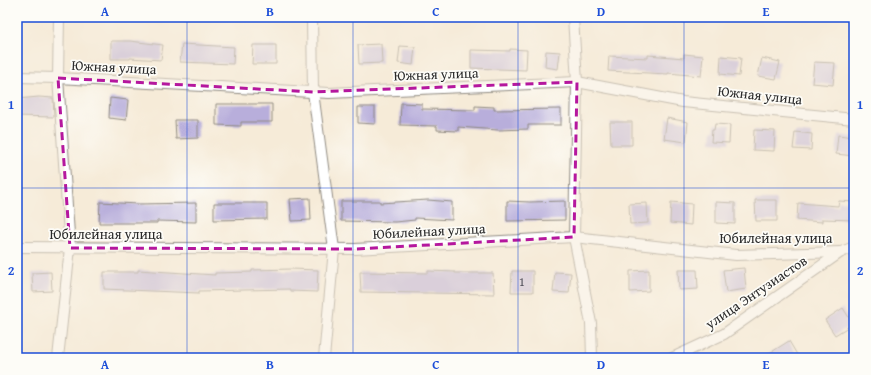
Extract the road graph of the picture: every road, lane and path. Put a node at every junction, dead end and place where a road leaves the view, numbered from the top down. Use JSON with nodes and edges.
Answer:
{"nodes":[{"id":1,"x":58,"y":17,"type":"edge"},
{"id":2,"x":312,"y":17,"type":"edge"},
{"id":3,"x":573,"y":17,"type":"edge"},
{"id":4,"x":17,"y":77,"type":"edge"},
{"id":5,"x":58,"y":78,"type":"junction"},
{"id":6,"x":577,"y":82,"type":"junction"},
{"id":7,"x":313,"y":92,"type":"junction"},
{"id":8,"x":854,"y":119,"type":"edge"},
{"id":9,"x":574,"y":237,"type":"junction"},
{"id":10,"x":17,"y":247,"type":"edge"},
{"id":11,"x":854,"y":247,"type":"edge"},
{"id":12,"x":70,"y":248,"type":"junction"},
{"id":13,"x":334,"y":249,"type":"junction"},
{"id":14,"x":841,"y":252,"type":"junction"},
{"id":15,"x":58,"y":358,"type":"edge"},
{"id":16,"x":324,"y":358,"type":"edge"},
{"id":17,"x":592,"y":358,"type":"edge"},
{"id":18,"x":672,"y":358,"type":"edge"}],
"edges":[{"from":1,"to":5,"type":"street"},
{"from":2,"to":7,"type":"street"},
{"from":3,"to":6,"type":"street"},
{"from":4,"to":5,"type":"street","name":"Южная улица"},
{"from":5,"to":7,"type":"street","name":"Южная улица"},
{"from":5,"to":12,"type":"street"},
{"from":6,"to":7,"type":"street","name":"Южная улица"},
{"from":6,"to":8,"type":"street","name":"Южная улица"},
{"from":6,"to":9,"type":"street"},
{"from":7,"to":13,"type":"street"},
{"from":9,"to":13,"type":"street","name":"Юбилейная улица"},
{"from":9,"to":14,"type":"street","name":"Юбилейная улица"},
{"from":9,"to":17,"type":"street"},
{"from":10,"to":12,"type":"street","name":"Юбилейная улица"},
{"from":11,"to":14,"type":"street","name":"улица Энтузиастов"},
{"from":12,"to":13,"type":"street","name":"Юбилейная улица"},
{"from":12,"to":15,"type":"street"},
{"from":13,"to":16,"type":"street"},
{"from":14,"to":18,"type":"street","name":"улица Энтузиастов"}]}
